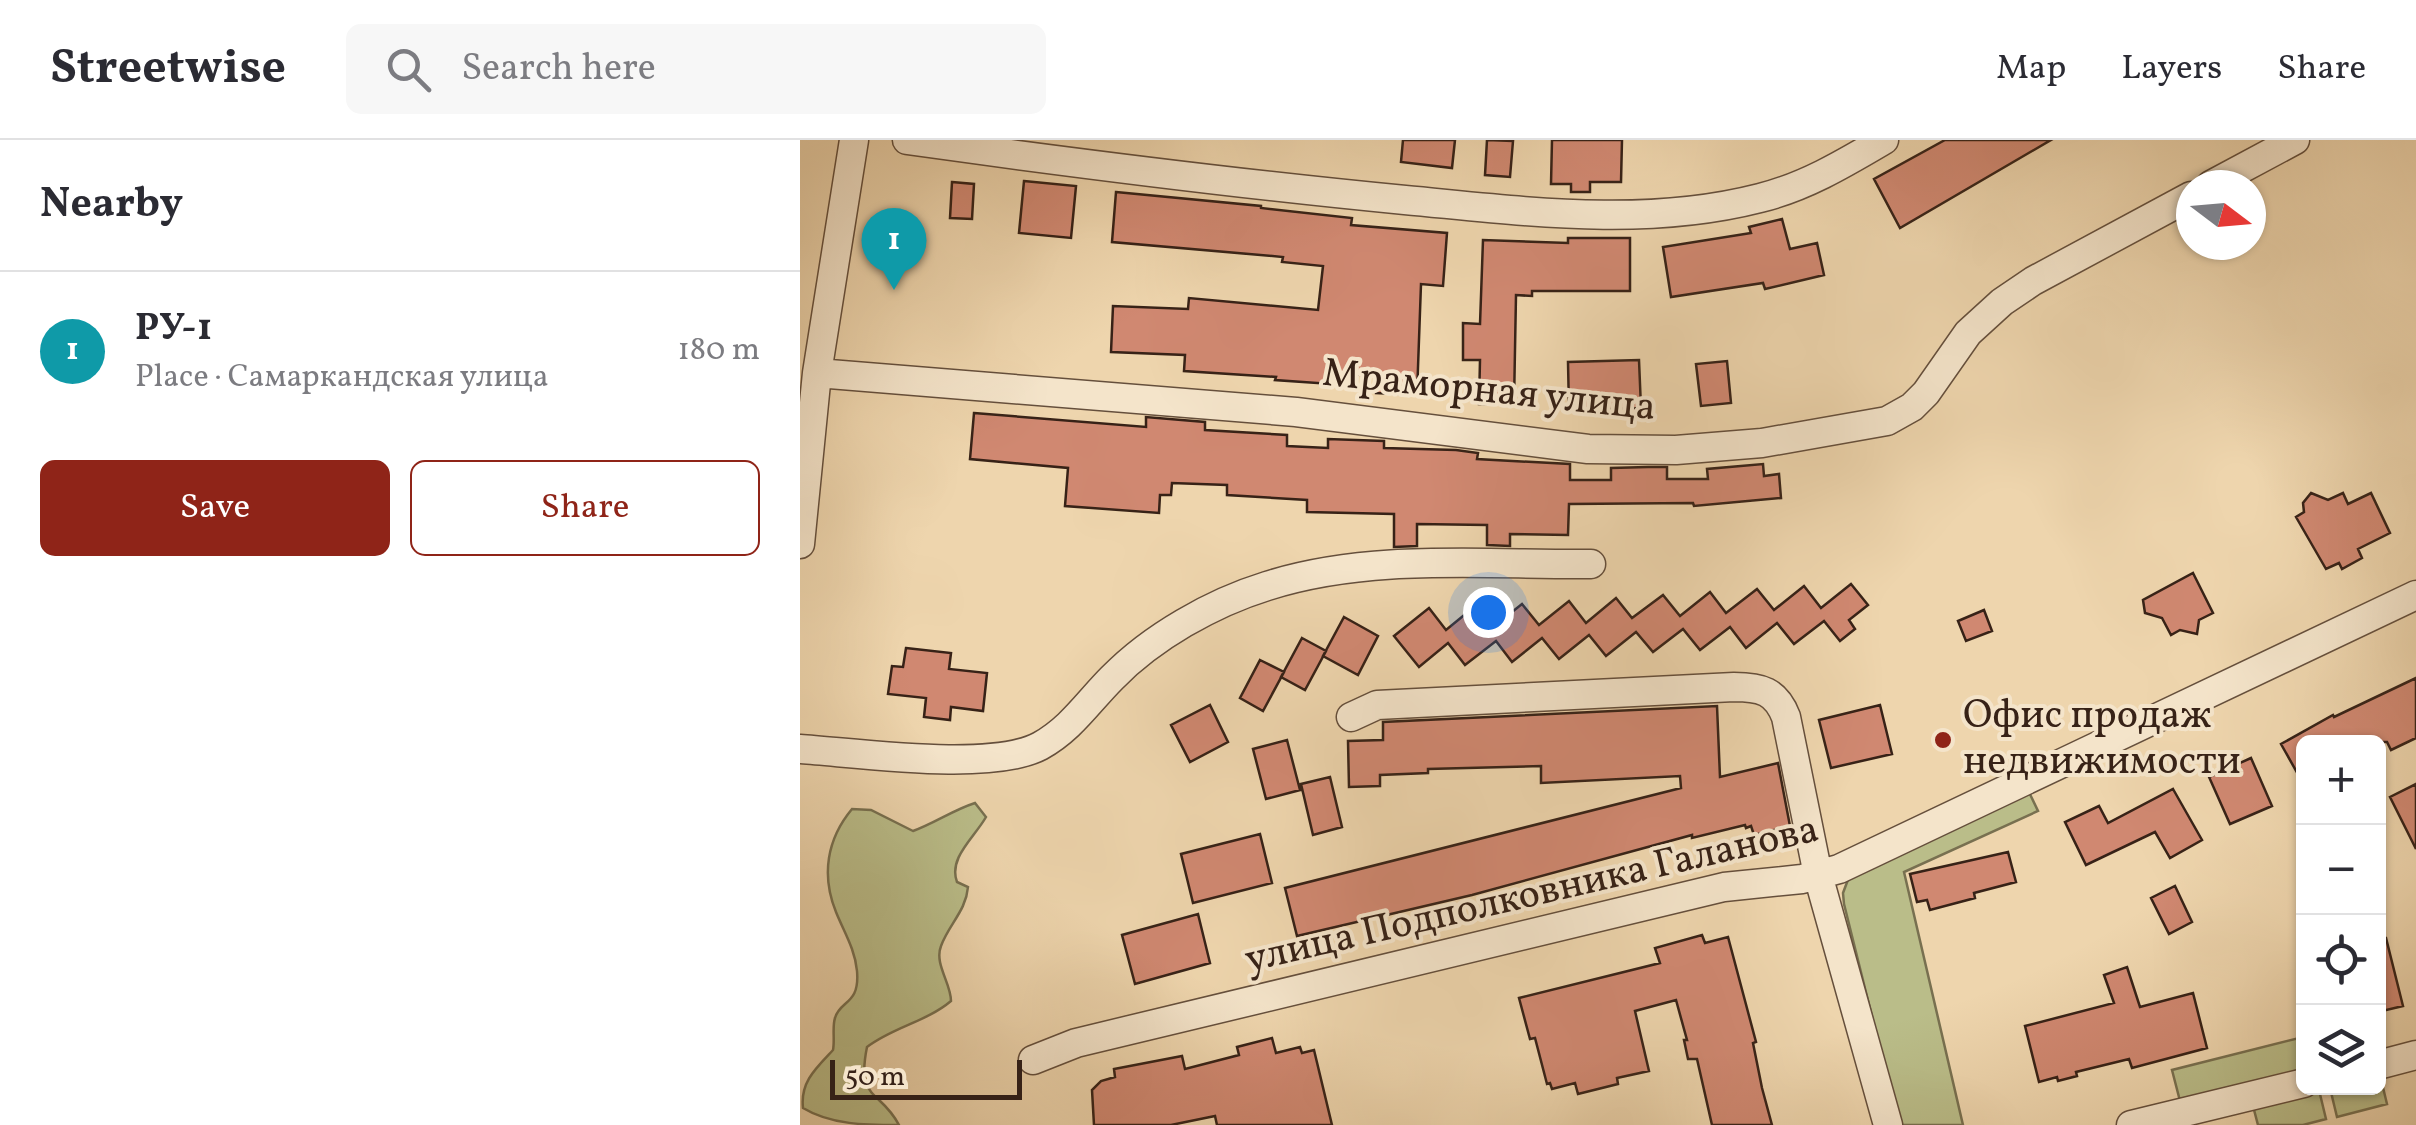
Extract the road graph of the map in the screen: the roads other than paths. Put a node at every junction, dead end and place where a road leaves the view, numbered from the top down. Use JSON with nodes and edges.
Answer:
{"nodes":[{"id":1,"x":854,"y":140,"type":"edge"},
{"id":2,"x":907,"y":140,"type":"edge"},
{"id":3,"x":1884,"y":140,"type":"edge"},
{"id":4,"x":2295,"y":140,"type":"edge"},
{"id":5,"x":2239,"y":170,"type":"edge"},
{"id":6,"x":2176,"y":204,"type":"edge"},
{"id":7,"x":817,"y":373,"type":"junction"},
{"id":8,"x":800,"y":544,"type":"edge"},
{"id":9,"x":1591,"y":564,"type":"dead end"},
{"id":10,"x":2416,"y":595,"type":"edge"},
{"id":11,"x":1351,"y":717,"type":"dead end"},
{"id":12,"x":800,"y":749,"type":"edge"},
{"id":13,"x":1818,"y":875,"type":"junction"},
{"id":14,"x":2416,"y":1056,"type":"edge"},
{"id":15,"x":1033,"y":1060,"type":"dead end"},
{"id":16,"x":2386,"y":1063,"type":"edge"},
{"id":17,"x":2296,"y":1086,"type":"edge"},
{"id":18,"x":1888,"y":1125,"type":"edge"},
{"id":19,"x":2131,"y":1125,"type":"edge"}],
"edges":[{"from":1,"to":7,"type":"street"},
{"from":2,"to":3,"type":"street"},
{"from":4,"to":5,"type":"street"},
{"from":6,"to":7,"type":"street","name":"Мраморная улица"},
{"from":7,"to":8,"type":"street"},
{"from":9,"to":12,"type":"street"},
{"from":10,"to":13,"type":"street","name":"улица Подполковника Галанова"},
{"from":11,"to":13,"type":"street"},
{"from":13,"to":15,"type":"street","name":"улица Подполковника Галанова"},
{"from":13,"to":18,"type":"street"},
{"from":14,"to":16,"type":"street"},
{"from":17,"to":19,"type":"street"}]}
